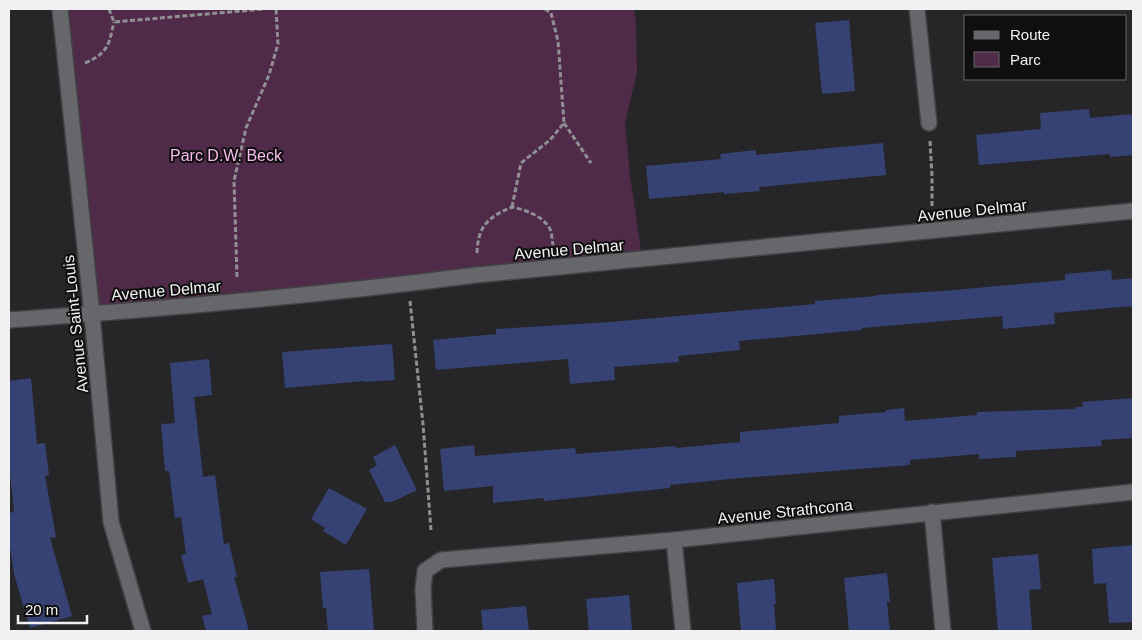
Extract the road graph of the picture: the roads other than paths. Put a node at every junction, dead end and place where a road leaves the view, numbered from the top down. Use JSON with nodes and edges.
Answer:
{"nodes":[{"id":1,"x":60,"y":9,"type":"edge"},
{"id":2,"x":917,"y":9,"type":"edge"},
{"id":3,"x":929,"y":122,"type":"road end"},
{"id":4,"x":1133,"y":211,"type":"edge"},
{"id":5,"x":92,"y":314,"type":"junction"},
{"id":6,"x":9,"y":320,"type":"edge"},
{"id":7,"x":1133,"y":492,"type":"edge"},
{"id":8,"x":932,"y":512,"type":"junction"},
{"id":9,"x":674,"y":540,"type":"junction"},
{"id":10,"x":143,"y":631,"type":"edge"},
{"id":11,"x":425,"y":631,"type":"edge"},
{"id":12,"x":683,"y":631,"type":"edge"},
{"id":13,"x":943,"y":631,"type":"edge"}],
"edges":[{"from":1,"to":5,"type":"street","name":"Avenue Saint-Louis"},
{"from":2,"to":3,"type":"street"},
{"from":4,"to":5,"type":"street","name":"Avenue Delmar"},
{"from":5,"to":6,"type":"street","name":"Avenue Delmar"},
{"from":5,"to":10,"type":"street","name":"Avenue Saint-Louis"},
{"from":7,"to":8,"type":"street","name":"Avenue Strathcona"},
{"from":8,"to":9,"type":"street","name":"Avenue Strathcona"},
{"from":8,"to":13,"type":"street"},
{"from":9,"to":11,"type":"street","name":"Avenue Strathcona"},
{"from":9,"to":12,"type":"street"}]}
